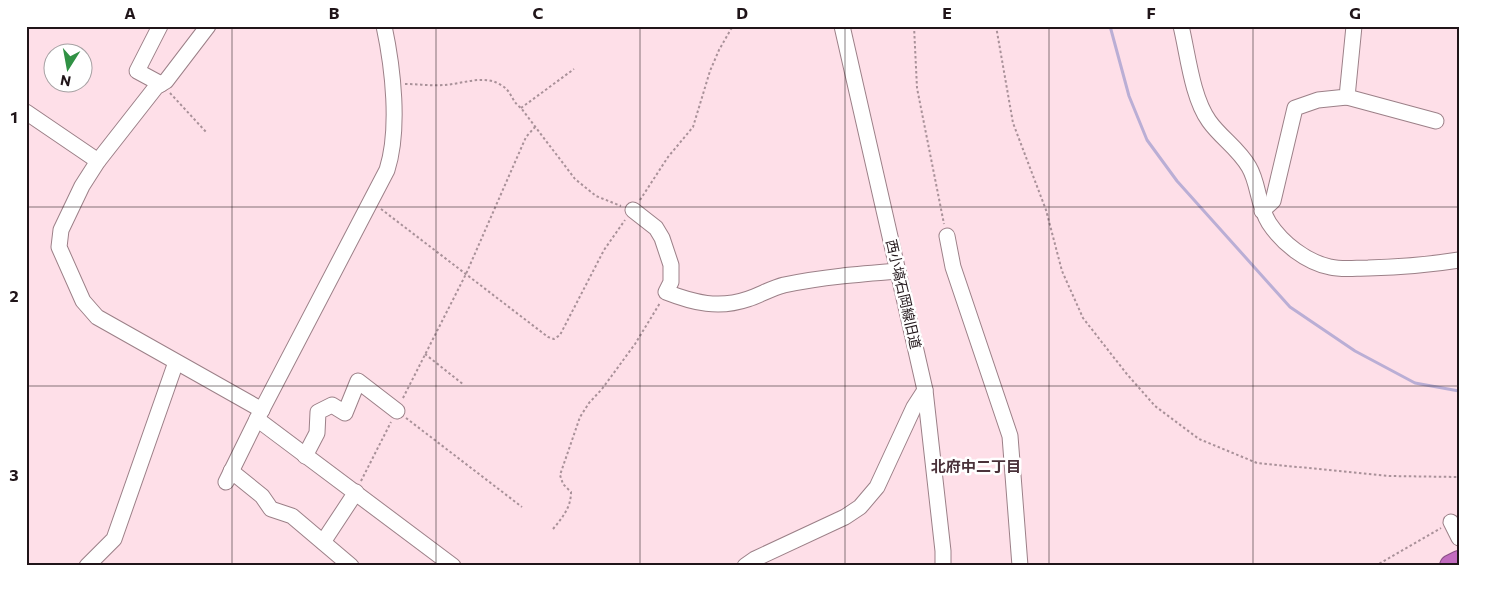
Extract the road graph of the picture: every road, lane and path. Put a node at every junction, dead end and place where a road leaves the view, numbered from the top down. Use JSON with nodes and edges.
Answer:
{"nodes":[{"id":1,"x":160,"y":26,"type":"edge"},
{"id":2,"x":208,"y":26,"type":"edge"},
{"id":3,"x":384,"y":26,"type":"edge"},
{"id":4,"x":734,"y":26,"type":"edge"},
{"id":5,"x":842,"y":26,"type":"edge"},
{"id":6,"x":914,"y":26,"type":"edge"},
{"id":7,"x":996,"y":26,"type":"edge"},
{"id":8,"x":1181,"y":26,"type":"edge"},
{"id":9,"x":1354,"y":26,"type":"edge"},
{"id":10,"x":574,"y":69,"type":"dead end"},
{"id":11,"x":392,"y":83,"type":"junction"},
{"id":12,"x":161,"y":84,"type":"junction"},
{"id":13,"x":1348,"y":97,"type":"junction"},
{"id":14,"x":521,"y":108,"type":"junction"},
{"id":15,"x":26,"y":112,"type":"edge"},
{"id":16,"x":1436,"y":121,"type":"dead end"},
{"id":17,"x":535,"y":126,"type":"junction"},
{"id":18,"x":207,"y":133,"type":"dead end"},
{"id":19,"x":98,"y":161,"type":"junction"},
{"id":20,"x":371,"y":201,"type":"junction"},
{"id":21,"x":633,"y":210,"type":"junction"},
{"id":22,"x":1262,"y":211,"type":"junction"},
{"id":23,"x":947,"y":236,"type":"joint"},
{"id":24,"x":1459,"y":260,"type":"edge"},
{"id":25,"x":898,"y":271,"type":"junction"},
{"id":26,"x":466,"y":274,"type":"junction"},
{"id":27,"x":666,"y":292,"type":"junction"},
{"id":28,"x":425,"y":354,"type":"junction"},
{"id":29,"x":176,"y":362,"type":"junction"},
{"id":30,"x":464,"y":385,"type":"dead end"},
{"id":31,"x":925,"y":390,"type":"junction"},
{"id":32,"x":396,"y":411,"type":"junction"},
{"id":33,"x":259,"y":414,"type":"junction"},
{"id":34,"x":305,"y":456,"type":"junction"},
{"id":35,"x":1459,"y":477,"type":"edge"},
{"id":36,"x":356,"y":492,"type":"junction"},
{"id":37,"x":522,"y":507,"type":"dead end"},
{"id":38,"x":553,"y":529,"type":"dead end"},
{"id":39,"x":1455,"y":531,"type":"edge"},
{"id":40,"x":323,"y":542,"type":"junction"},
{"id":41,"x":1459,"y":562,"type":"edge"},
{"id":42,"x":87,"y":566,"type":"edge"},
{"id":43,"x":351,"y":566,"type":"edge"},
{"id":44,"x":453,"y":566,"type":"edge"},
{"id":45,"x":745,"y":566,"type":"edge"},
{"id":46,"x":943,"y":566,"type":"edge"},
{"id":47,"x":1020,"y":566,"type":"edge"},
{"id":48,"x":1375,"y":566,"type":"edge"},
{"id":49,"x":1451,"y":566,"type":"edge"}],
"edges":[{"from":1,"to":12,"type":"street"},
{"from":2,"to":12,"type":"street"},
{"from":3,"to":11,"type":"street"},
{"from":4,"to":21,"type":"path"},
{"from":5,"to":25,"type":"street","name":"西小塙石岡線旧道"},
{"from":6,"to":23,"type":"path"},
{"from":7,"to":35,"type":"path"},
{"from":8,"to":22,"type":"street"},
{"from":9,"to":13,"type":"street"},
{"from":10,"to":14,"type":"path"},
{"from":11,"to":14,"type":"path"},
{"from":11,"to":20,"type":"street"},
{"from":12,"to":18,"type":"path"},
{"from":12,"to":19,"type":"street"},
{"from":13,"to":16,"type":"street"},
{"from":13,"to":22,"type":"street"},
{"from":14,"to":17,"type":"path"},
{"from":15,"to":19,"type":"street"},
{"from":17,"to":21,"type":"path"},
{"from":17,"to":26,"type":"path"},
{"from":19,"to":29,"type":"street"},
{"from":20,"to":26,"type":"path"},
{"from":20,"to":33,"type":"street"},
{"from":21,"to":26,"type":"path"},
{"from":21,"to":27,"type":"street"},
{"from":22,"to":24,"type":"street"},
{"from":23,"to":47,"type":"street"},
{"from":25,"to":27,"type":"street"},
{"from":25,"to":31,"type":"street","name":"西小塙石岡線旧道"},
{"from":26,"to":28,"type":"path"},
{"from":27,"to":38,"type":"path"},
{"from":28,"to":30,"type":"path"},
{"from":28,"to":32,"type":"path"},
{"from":29,"to":33,"type":"street"},
{"from":29,"to":42,"type":"street"},
{"from":31,"to":45,"type":"street"},
{"from":31,"to":46,"type":"street","name":"西小塙石岡線旧道"},
{"from":32,"to":34,"type":"street"},
{"from":32,"to":36,"type":"path"},
{"from":32,"to":37,"type":"path"},
{"from":33,"to":34,"type":"street"},
{"from":33,"to":40,"type":"street"},
{"from":34,"to":36,"type":"street"},
{"from":36,"to":40,"type":"street"},
{"from":36,"to":44,"type":"street"},
{"from":39,"to":48,"type":"path"},
{"from":40,"to":43,"type":"street"},
{"from":41,"to":49,"type":"highway"}]}
